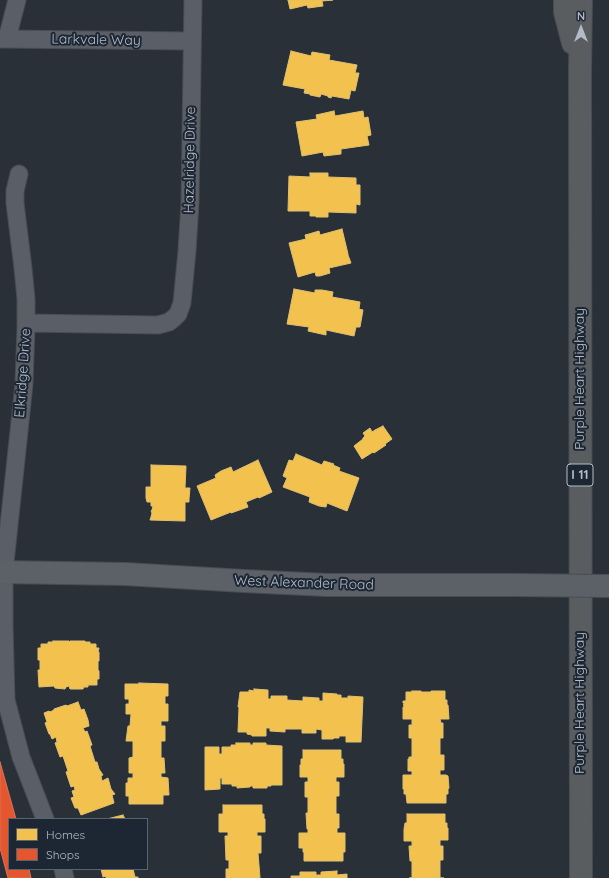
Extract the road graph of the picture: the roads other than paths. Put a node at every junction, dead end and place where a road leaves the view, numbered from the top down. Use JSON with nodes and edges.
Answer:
{"nodes":[{"id":1,"x":17,"y":0,"type":"edge"},
{"id":2,"x":193,"y":0,"type":"edge"},
{"id":3,"x":565,"y":0,"type":"edge"},
{"id":4,"x":581,"y":0,"type":"edge"},
{"id":5,"x":4,"y":39,"type":"edge"},
{"id":6,"x":192,"y":41,"type":"junction"},
{"id":7,"x":580,"y":72,"type":"junction"},
{"id":8,"x":19,"y":174,"type":"dead end"},
{"id":9,"x":26,"y":323,"type":"junction"},
{"id":10,"x":2,"y":572,"type":"edge"},
{"id":11,"x":609,"y":586,"type":"edge"},
{"id":12,"x":45,"y":818,"type":"edge"},
{"id":13,"x":580,"y":878,"type":"edge"}],
"edges":[{"from":1,"to":5,"type":"street"},
{"from":2,"to":6,"type":"street","name":"Hazelridge Drive"},
{"from":3,"to":7,"type":"highway"},
{"from":4,"to":7,"type":"highway","name":"Purple Heart Highway","number":"I 11"},
{"from":5,"to":6,"type":"street","name":"Larkvale Way"},
{"from":6,"to":9,"type":"street","name":"Hazelridge Drive"},
{"from":7,"to":13,"type":"highway","name":"Purple Heart Highway","number":"I 11"},
{"from":8,"to":9,"type":"street","name":"Elkridge Drive"},
{"from":9,"to":10,"type":"street","name":"Elkridge Drive"},
{"from":10,"to":11,"type":"main road","name":"West Alexander Road","bridge":true},
{"from":10,"to":12,"type":"street","name":"Elkridge Drive"}]}
